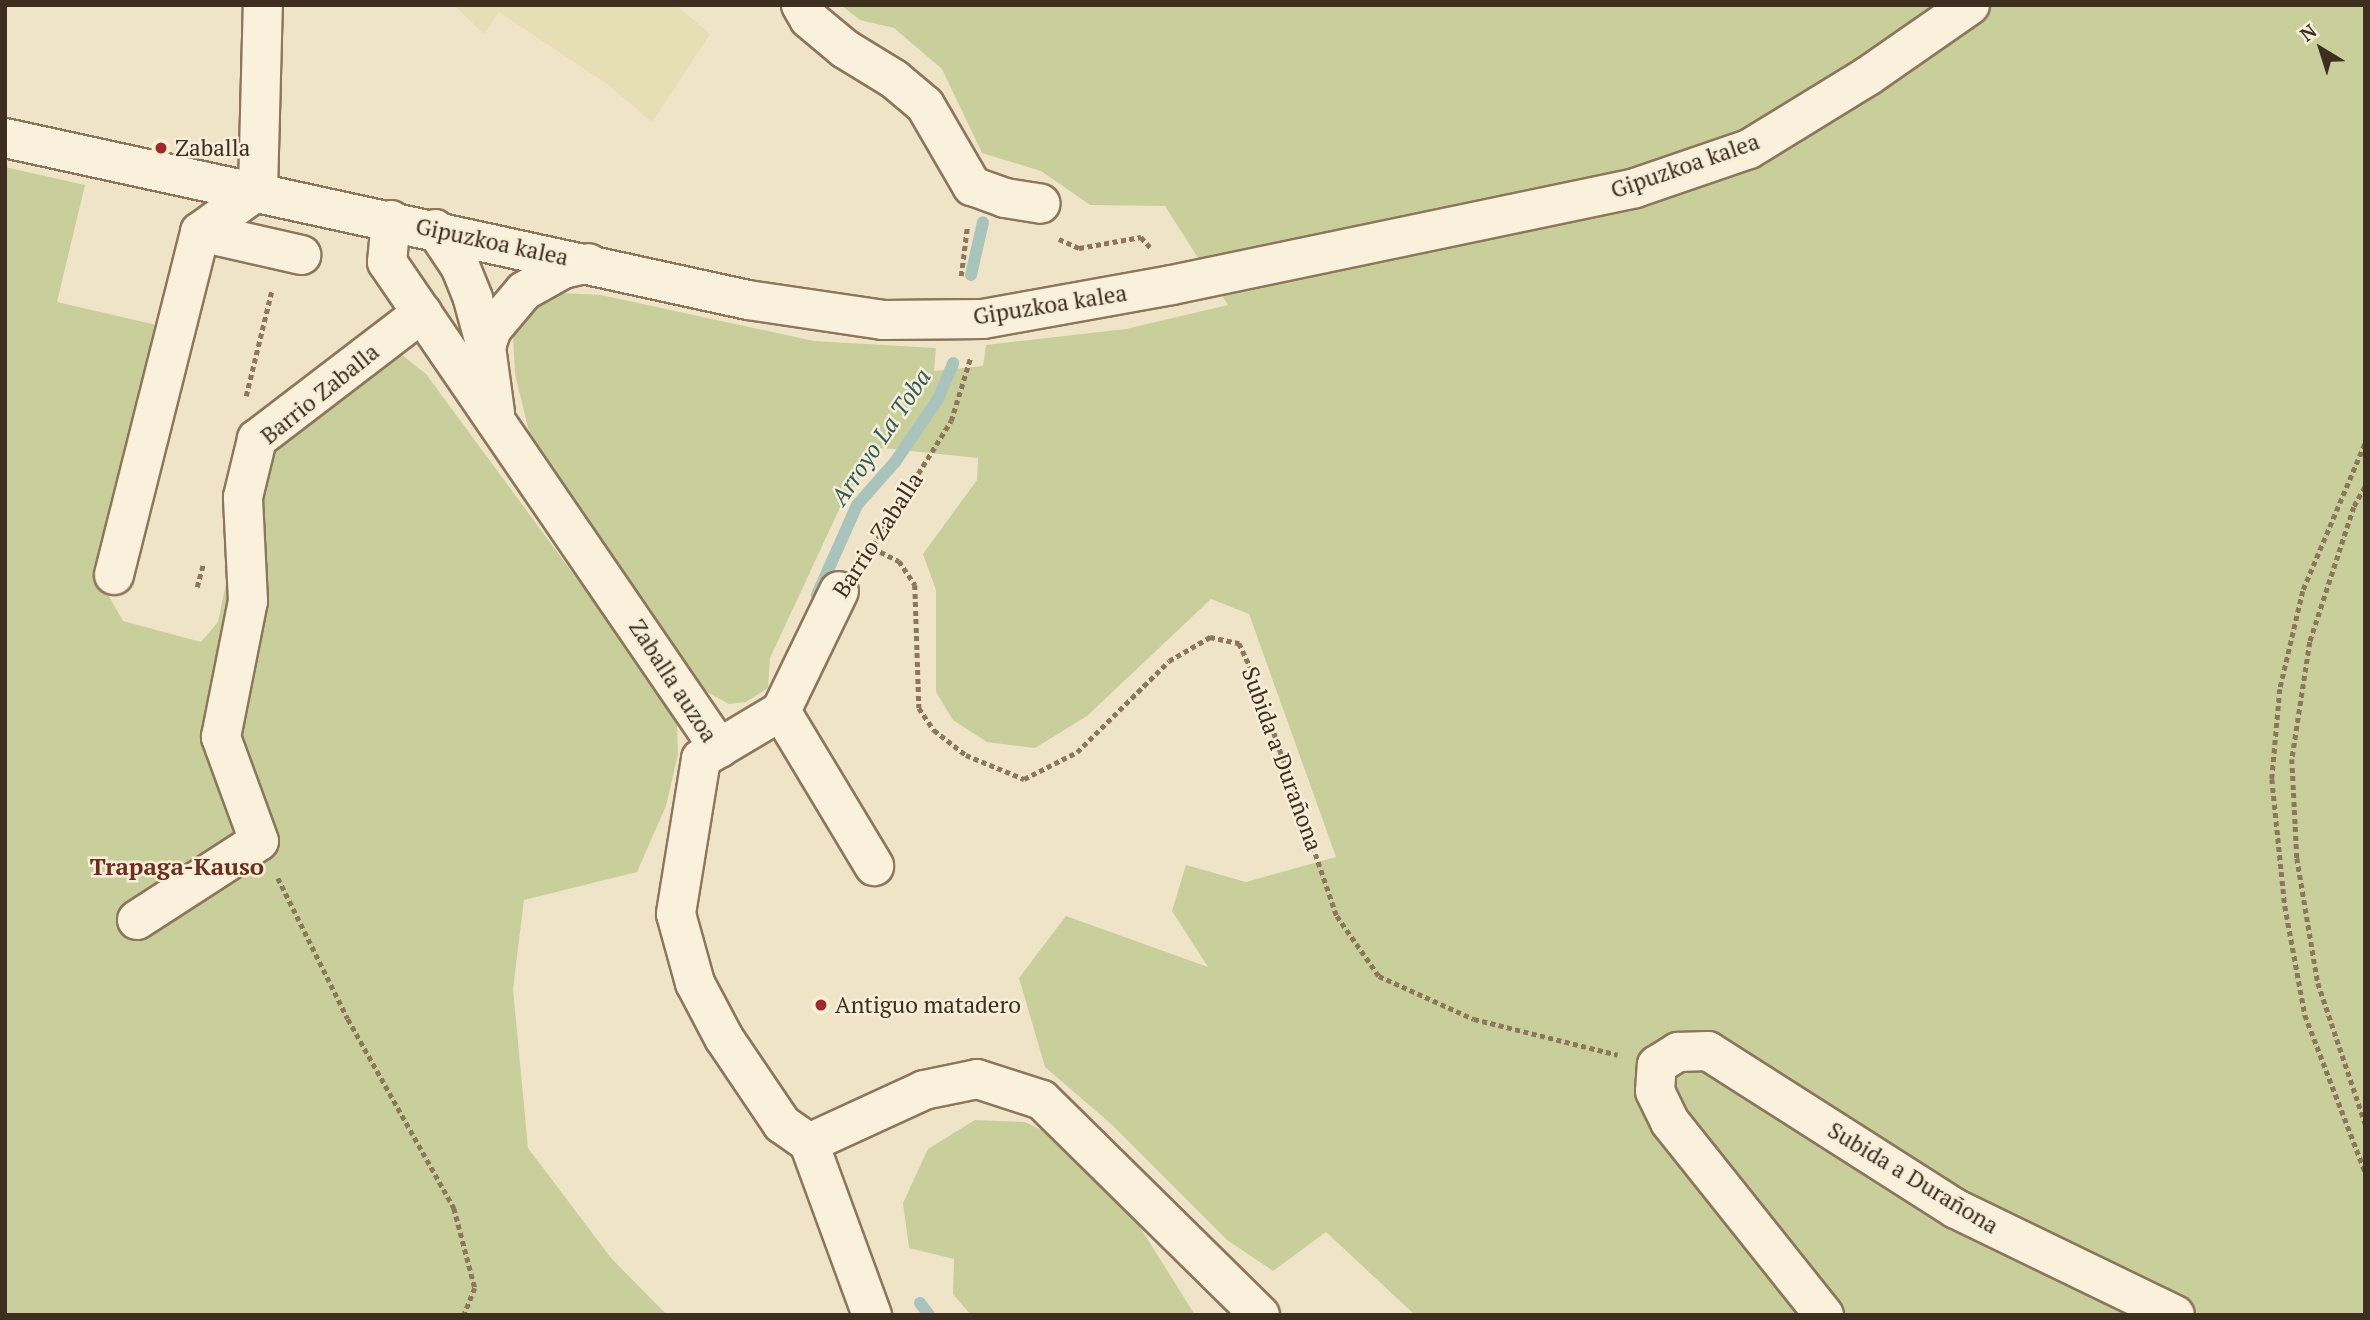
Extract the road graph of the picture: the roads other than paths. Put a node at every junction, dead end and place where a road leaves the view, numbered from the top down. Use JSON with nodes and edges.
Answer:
{"nodes":[{"id":1,"x":263,"y":5,"type":"edge"},
{"id":2,"x":801,"y":5,"type":"edge"},
{"id":3,"x":1970,"y":5,"type":"edge"},
{"id":4,"x":5,"y":138,"type":"edge"},
{"id":5,"x":258,"y":190,"type":"junction"},
{"id":6,"x":1041,"y":204,"type":"road end"},
{"id":7,"x":390,"y":220,"type":"junction"},
{"id":8,"x":435,"y":229,"type":"junction"},
{"id":9,"x":200,"y":232,"type":"junction"},
{"id":10,"x":302,"y":255,"type":"dead end"},
{"id":11,"x":588,"y":262,"type":"junction"},
{"id":12,"x":422,"y":313,"type":"junction"},
{"id":13,"x":486,"y":347,"type":"junction"},
{"id":14,"x":496,"y":418,"type":"junction"},
{"id":15,"x":114,"y":575,"type":"dead end"},
{"id":16,"x":839,"y":591,"type":"road end"},
{"id":17,"x":781,"y":711,"type":"junction"},
{"id":18,"x":719,"y":748,"type":"junction"},
{"id":19,"x":874,"y":866,"type":"dead end"},
{"id":20,"x":136,"y":920,"type":"dead end"},
{"id":21,"x":809,"y":1143,"type":"junction"},
{"id":22,"x":872,"y":1315,"type":"edge"},
{"id":23,"x":1260,"y":1315,"type":"edge"},
{"id":24,"x":1824,"y":1315,"type":"edge"},
{"id":25,"x":2175,"y":1315,"type":"edge"}],
"edges":[{"from":1,"to":5,"type":"street"},
{"from":2,"to":6,"type":"street"},
{"from":3,"to":11,"type":"street","name":"Gipuzkoa kalea"},
{"from":4,"to":5,"type":"street","name":"Gipuzkoa kalea"},
{"from":5,"to":7,"type":"street","name":"Gipuzkoa kalea"},
{"from":5,"to":9,"type":"street"},
{"from":7,"to":8,"type":"street","name":"Gipuzkoa kalea"},
{"from":7,"to":12,"type":"street"},
{"from":8,"to":11,"type":"street","name":"Gipuzkoa kalea"},
{"from":8,"to":13,"type":"street"},
{"from":9,"to":10,"type":"street"},
{"from":9,"to":15,"type":"street"},
{"from":11,"to":13,"type":"street"},
{"from":12,"to":14,"type":"street"},
{"from":12,"to":20,"type":"street","name":"Barrio Zaballa"},
{"from":13,"to":14,"type":"street"},
{"from":14,"to":18,"type":"street","name":"Zaballa auzoa"},
{"from":16,"to":17,"type":"street","name":"Barrio Zaballa"},
{"from":17,"to":18,"type":"street"},
{"from":17,"to":19,"type":"street"},
{"from":18,"to":21,"type":"street","name":"Zaballa auzoa"},
{"from":21,"to":22,"type":"street"},
{"from":21,"to":23,"type":"street"},
{"from":24,"to":25,"type":"street","name":"Subida a Durañona"}]}
